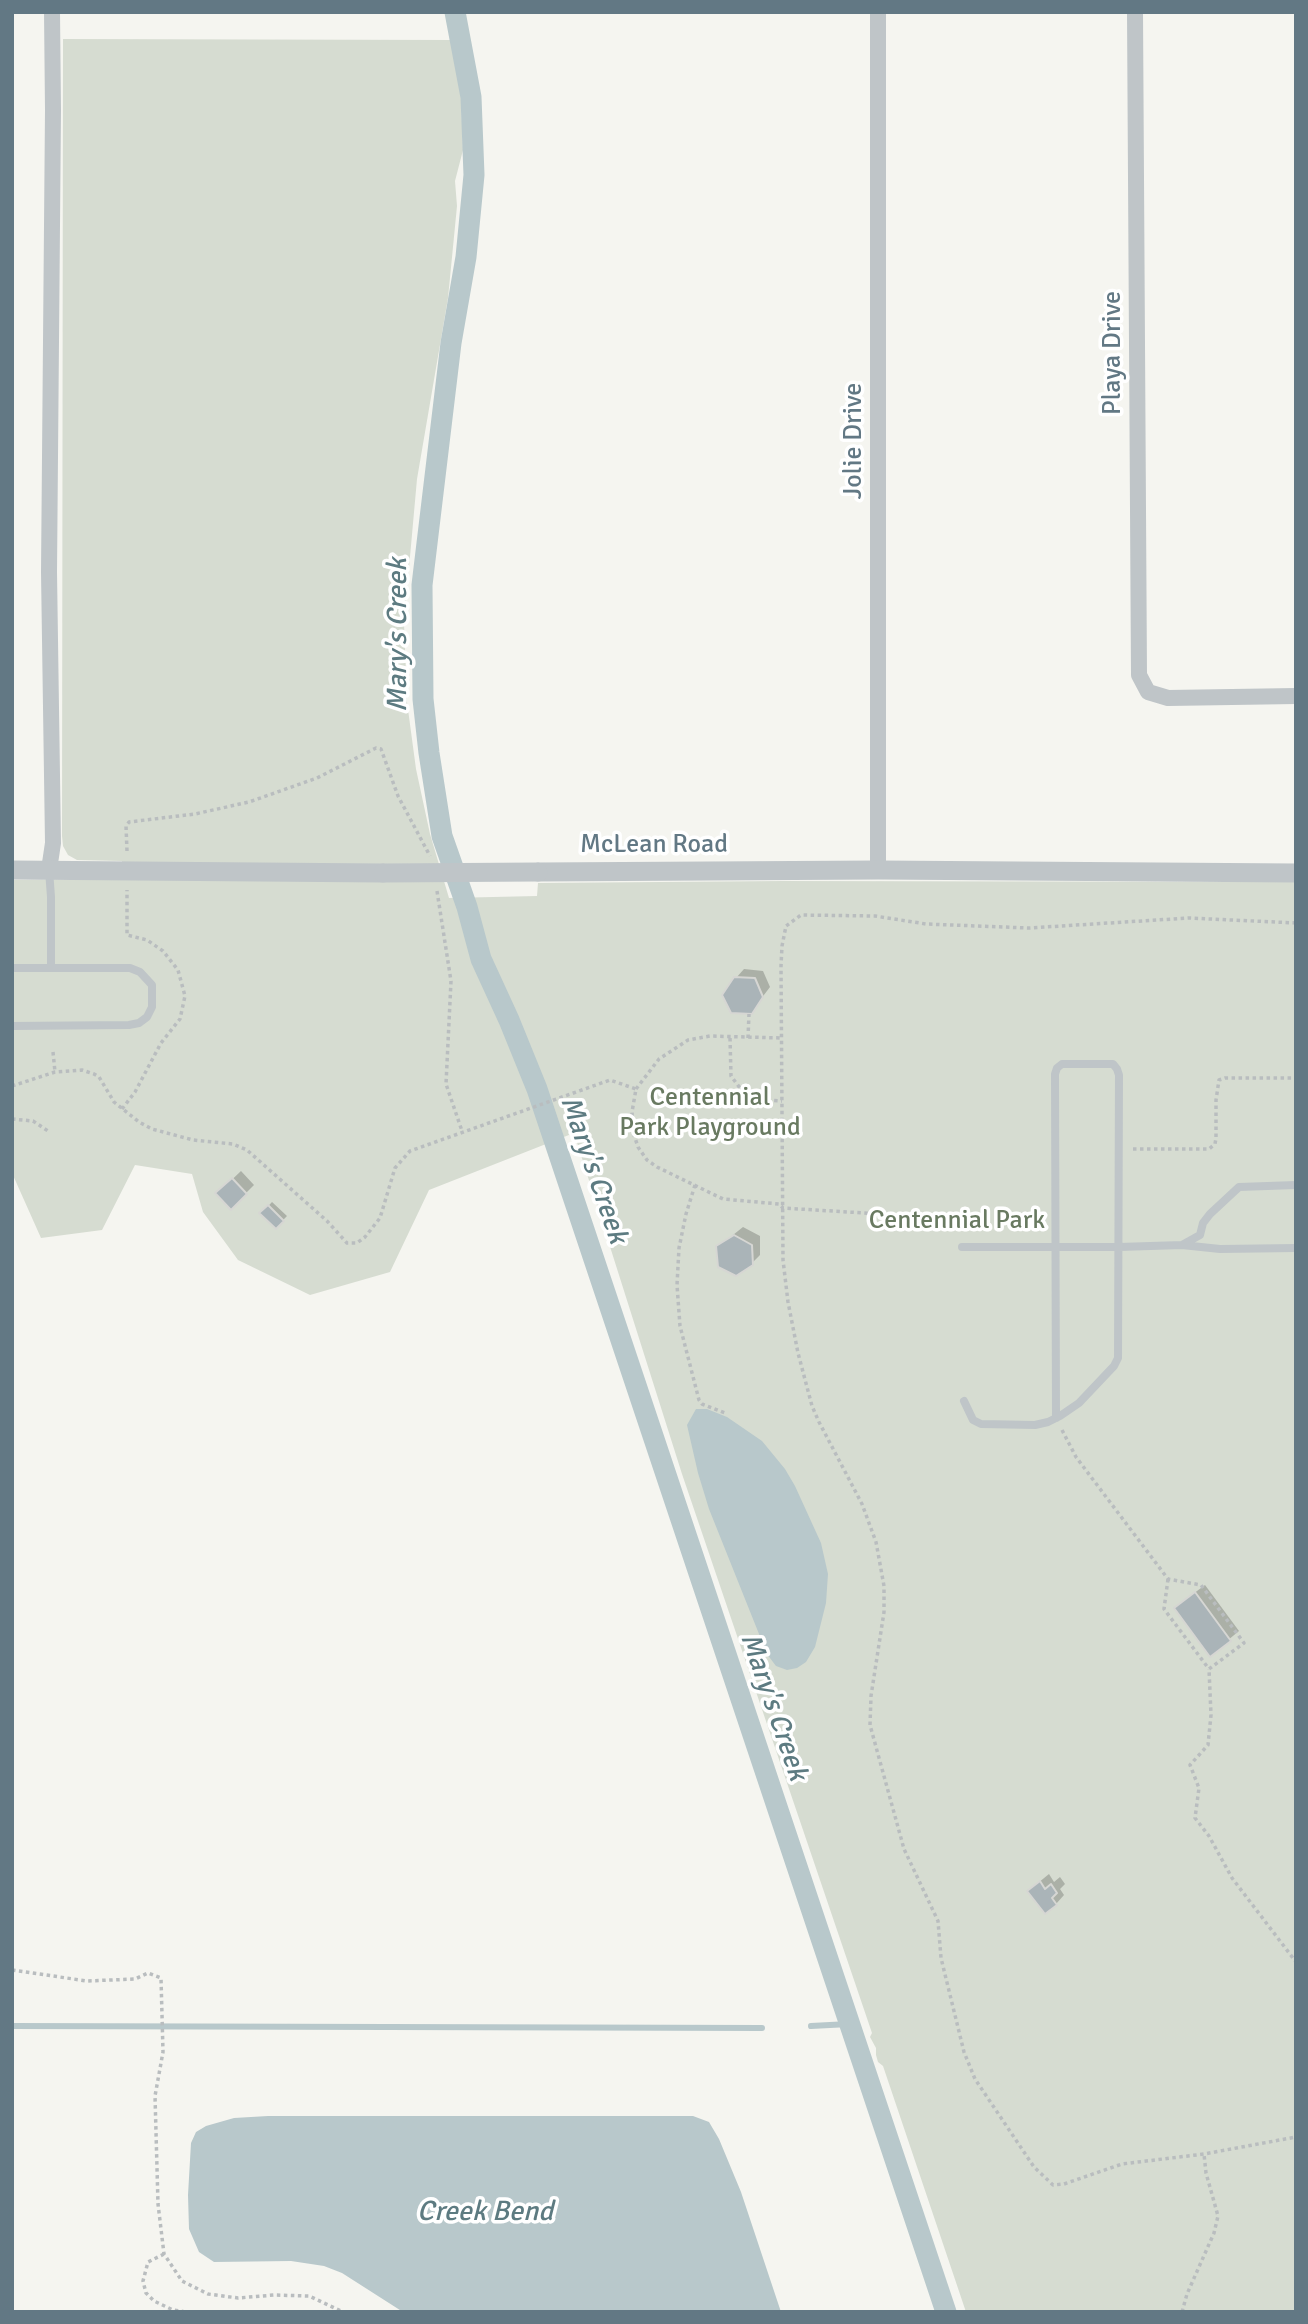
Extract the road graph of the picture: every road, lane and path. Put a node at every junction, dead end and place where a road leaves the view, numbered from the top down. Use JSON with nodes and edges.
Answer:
{"nodes":[{"id":1,"x":52,"y":12,"type":"edge"},
{"id":2,"x":878,"y":12,"type":"edge"},
{"id":3,"x":1135,"y":12,"type":"edge"},
{"id":4,"x":1296,"y":696,"type":"edge"},
{"id":5,"x":12,"y":870,"type":"edge"},
{"id":6,"x":49,"y":870,"type":"junction"},
{"id":7,"x":878,"y":870,"type":"junction"},
{"id":8,"x":1296,"y":873,"type":"edge"},
{"id":9,"x":1296,"y":923,"type":"edge"},
{"id":10,"x":12,"y":968,"type":"edge"},
{"id":11,"x":51,"y":968,"type":"junction"},
{"id":12,"x":748,"y":1014,"type":"dead end"},
{"id":13,"x":12,"y":1026,"type":"edge"},
{"id":14,"x":730,"y":1037,"type":"junction"},
{"id":15,"x":748,"y":1038,"type":"junction"},
{"id":16,"x":782,"y":1038,"type":"junction"},
{"id":17,"x":53,"y":1052,"type":"dead end"},
{"id":18,"x":55,"y":1072,"type":"junction"},
{"id":19,"x":1296,"y":1078,"type":"edge"},
{"id":20,"x":12,"y":1086,"type":"edge"},
{"id":21,"x":636,"y":1089,"type":"junction"},
{"id":22,"x":782,"y":1101,"type":"junction"},
{"id":23,"x":12,"y":1119,"type":"edge"},
{"id":24,"x":48,"y":1131,"type":"dead end"},
{"id":25,"x":1119,"y":1149,"type":"junction"},
{"id":26,"x":695,"y":1185,"type":"junction"},
{"id":27,"x":1296,"y":1185,"type":"edge"},
{"id":28,"x":783,"y":1208,"type":"junction"},
{"id":29,"x":962,"y":1219,"type":"dead end"},
{"id":30,"x":1182,"y":1245,"type":"junction"},
{"id":31,"x":962,"y":1247,"type":"dead end"},
{"id":32,"x":1055,"y":1247,"type":"junction"},
{"id":33,"x":1119,"y":1247,"type":"junction"},
{"id":34,"x":1296,"y":1248,"type":"edge"},
{"id":35,"x":964,"y":1401,"type":"dead end"},
{"id":36,"x":725,"y":1413,"type":"dead end"},
{"id":37,"x":1056,"y":1418,"type":"junction"},
{"id":38,"x":1168,"y":1579,"type":"junction"},
{"id":39,"x":1209,"y":1669,"type":"junction"},
{"id":40,"x":1296,"y":1962,"type":"edge"},
{"id":41,"x":12,"y":1970,"type":"edge"},
{"id":42,"x":1296,"y":2137,"type":"edge"},
{"id":43,"x":1203,"y":2154,"type":"junction"},
{"id":44,"x":164,"y":2254,"type":"junction"},
{"id":45,"x":186,"y":2312,"type":"edge"},
{"id":46,"x":343,"y":2312,"type":"edge"},
{"id":47,"x":1182,"y":2312,"type":"edge"}],
"edges":[{"from":1,"to":6,"type":"street"},
{"from":2,"to":7,"type":"street","name":"Jolie Drive"},
{"from":3,"to":4,"type":"street","name":"Playa Drive"},
{"from":5,"to":6,"type":"street","name":"McLean Road"},
{"from":6,"to":7,"type":"street","name":"McLean Road","bridge":true},
{"from":6,"to":11,"type":"lane"},
{"from":7,"to":8,"type":"street","name":"McLean Road"},
{"from":9,"to":16,"type":"path"},
{"from":10,"to":11,"type":"lane"},
{"from":11,"to":13,"type":"lane"},
{"from":12,"to":15,"type":"path"},
{"from":14,"to":15,"type":"path"},
{"from":14,"to":21,"type":"path"},
{"from":14,"to":22,"type":"path"},
{"from":15,"to":16,"type":"path"},
{"from":16,"to":22,"type":"path"},
{"from":17,"to":18,"type":"path"},
{"from":18,"to":20,"type":"path"},
{"from":18,"to":21,"type":"path"},
{"from":19,"to":25,"type":"path"},
{"from":21,"to":26,"type":"path"},
{"from":22,"to":28,"type":"path"},
{"from":23,"to":24,"type":"path"},
{"from":25,"to":32,"type":"lane"},
{"from":25,"to":33,"type":"lane"},
{"from":26,"to":28,"type":"path"},
{"from":26,"to":36,"type":"path"},
{"from":27,"to":30,"type":"lane"},
{"from":28,"to":29,"type":"path"},
{"from":28,"to":43,"type":"path"},
{"from":30,"to":33,"type":"lane"},
{"from":30,"to":34,"type":"lane"},
{"from":31,"to":32,"type":"lane"},
{"from":32,"to":33,"type":"lane"},
{"from":32,"to":37,"type":"lane"},
{"from":33,"to":37,"type":"lane"},
{"from":35,"to":37,"type":"lane"},
{"from":37,"to":38,"type":"path"},
{"from":38,"to":39,"type":"path"},
{"from":38,"to":39,"type":"path"},
{"from":39,"to":40,"type":"path"},
{"from":41,"to":44,"type":"path"},
{"from":42,"to":43,"type":"path"},
{"from":43,"to":47,"type":"path"},
{"from":44,"to":45,"type":"path"},
{"from":44,"to":46,"type":"path"}]}
